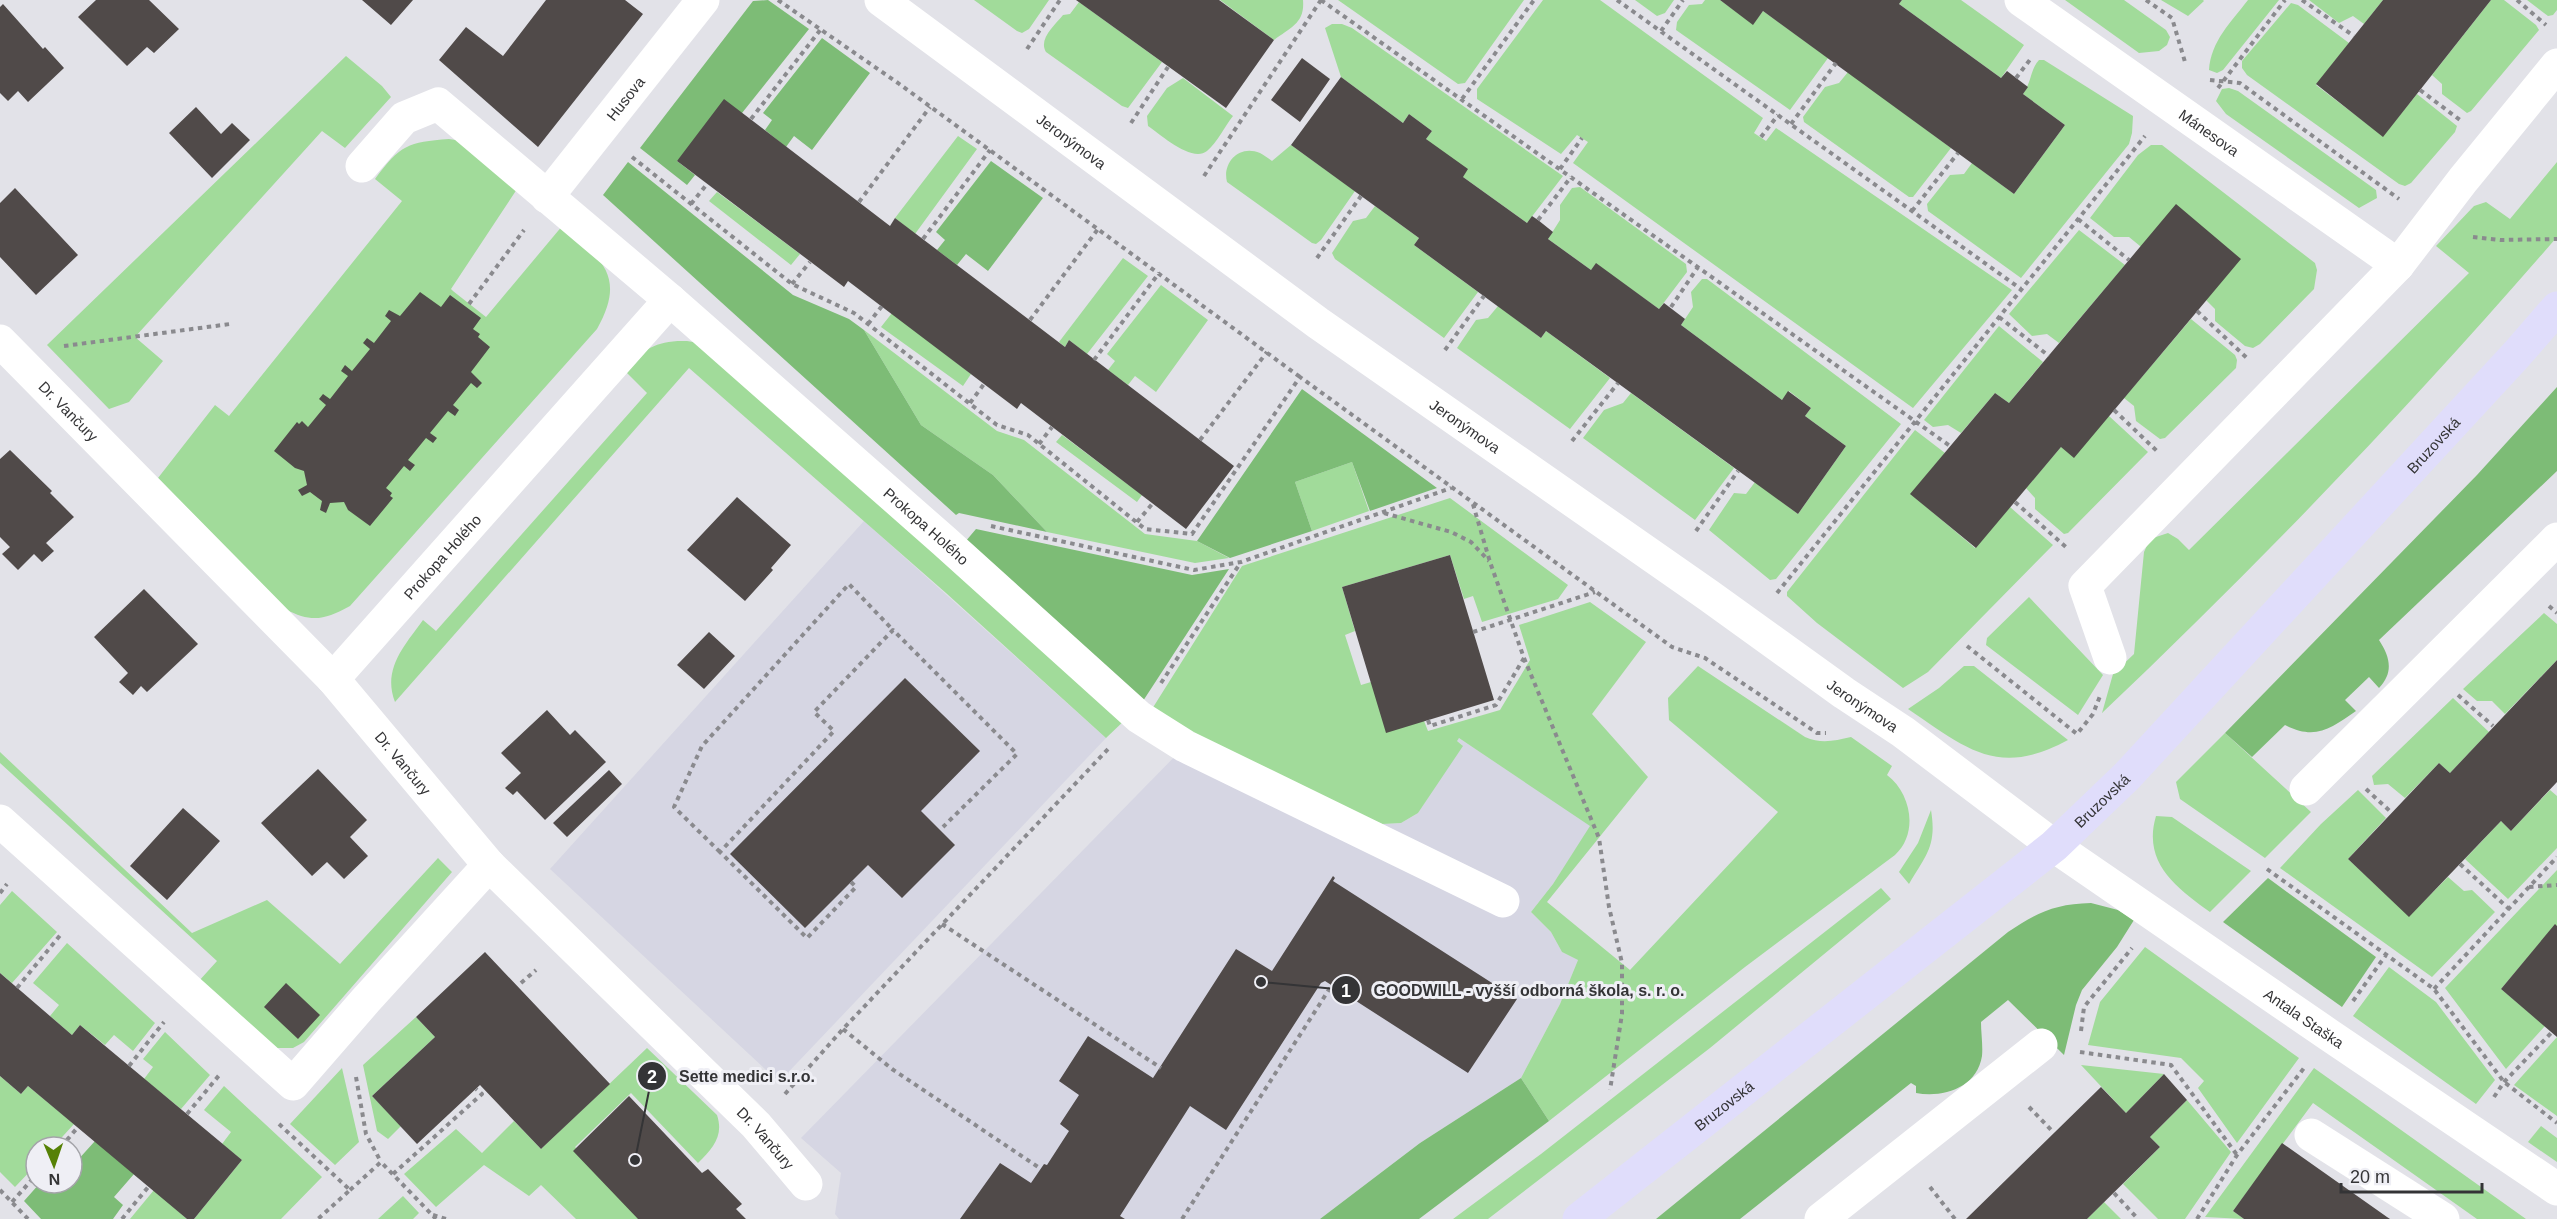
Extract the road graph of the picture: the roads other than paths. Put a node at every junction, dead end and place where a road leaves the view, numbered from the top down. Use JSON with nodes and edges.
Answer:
{"nodes":[{"id":1,"x":703,"y":0,"type":"edge"},
{"id":2,"x":881,"y":0,"type":"edge"},
{"id":3,"x":2021,"y":0,"type":"edge"},
{"id":4,"x":2557,"y":65,"type":"edge"},
{"id":5,"x":362,"y":166,"type":"dead end"},
{"id":6,"x":547,"y":198,"type":"junction"},
{"id":7,"x":2397,"y":264,"type":"junction"},
{"id":8,"x":670,"y":300,"type":"junction"},
{"id":9,"x":2557,"y":308,"type":"edge"},
{"id":10,"x":0,"y":341,"type":"edge"},
{"id":11,"x":2557,"y":539,"type":"edge"},
{"id":12,"x":2109,"y":658,"type":"dead end"},
{"id":13,"x":333,"y":680,"type":"junction"},
{"id":14,"x":2306,"y":789,"type":"dead end"},
{"id":15,"x":0,"y":821,"type":"edge"},
{"id":16,"x":2054,"y":846,"type":"junction"},
{"id":17,"x":489,"y":865,"type":"junction"},
{"id":18,"x":1503,"y":901,"type":"dead end"},
{"id":19,"x":2041,"y":1045,"type":"dead end"},
{"id":20,"x":2311,"y":1135,"type":"dead end"},
{"id":21,"x":806,"y":1184,"type":"dead end"},
{"id":22,"x":2557,"y":1189,"type":"edge"},
{"id":23,"x":1579,"y":1219,"type":"edge"},
{"id":24,"x":1821,"y":1219,"type":"edge"},
{"id":25,"x":2443,"y":1219,"type":"edge"}],
"edges":[{"from":1,"to":6,"type":"street","name":"Husova"},
{"from":2,"to":16,"type":"street","name":"Jeronýmova"},
{"from":3,"to":7,"type":"street","name":"Mánesova"},
{"from":4,"to":7,"type":"street"},
{"from":5,"to":6,"type":"street","name":"Prokopa Holého"},
{"from":6,"to":8,"type":"street","name":"Prokopa Holého"},
{"from":7,"to":12,"type":"street"},
{"from":8,"to":13,"type":"street","name":"Prokopa Holého"},
{"from":8,"to":18,"type":"street","name":"Prokopa Holého"},
{"from":9,"to":16,"type":"main road","name":"Bruzovská"},
{"from":10,"to":13,"type":"street","name":"Dr. Vančury"},
{"from":11,"to":14,"type":"street"},
{"from":13,"to":17,"type":"street","name":"Dr. Vančury"},
{"from":15,"to":17,"type":"street"},
{"from":16,"to":22,"type":"street","name":"Antala Staška"},
{"from":16,"to":23,"type":"main road","name":"Bruzovská"},
{"from":17,"to":21,"type":"street","name":"Dr. Vančury"},
{"from":19,"to":24,"type":"street"},
{"from":20,"to":25,"type":"street"}]}
